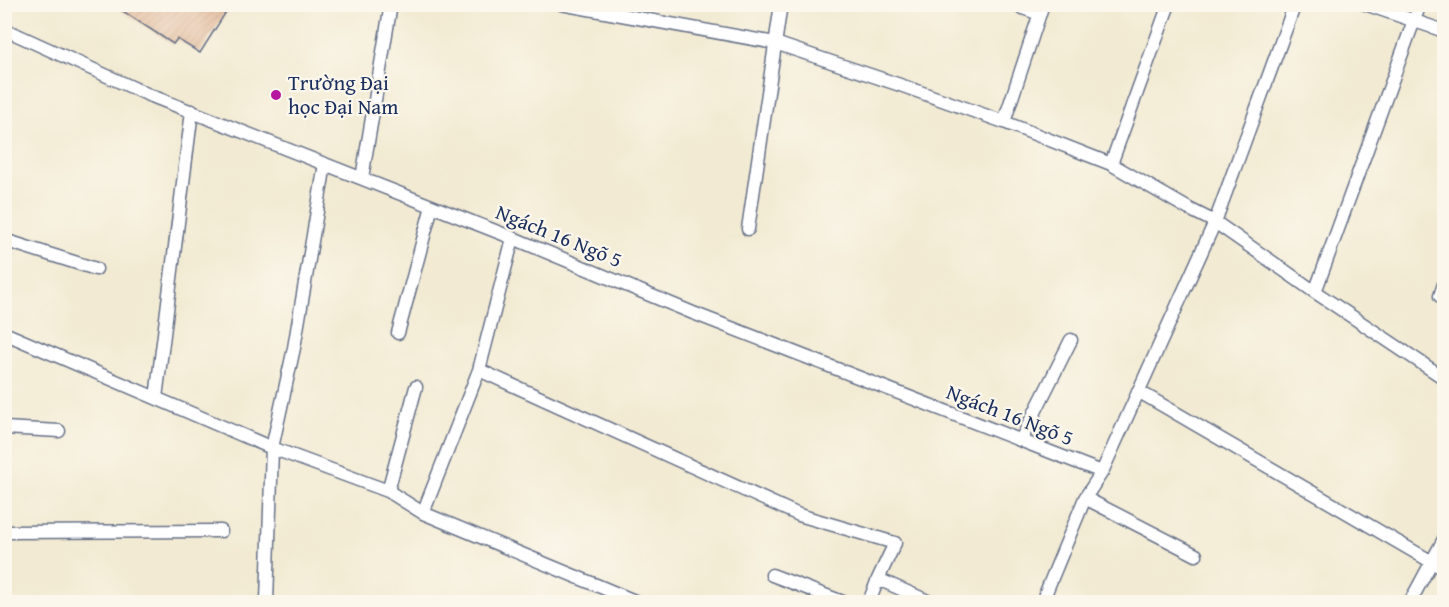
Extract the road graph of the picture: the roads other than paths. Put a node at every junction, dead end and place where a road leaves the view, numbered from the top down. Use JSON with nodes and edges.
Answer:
{"nodes":[{"id":1,"x":391,"y":4,"type":"edge"},
{"id":2,"x":561,"y":4,"type":"edge"},
{"id":3,"x":781,"y":4,"type":"edge"},
{"id":4,"x":1011,"y":4,"type":"edge"},
{"id":5,"x":1169,"y":4,"type":"edge"},
{"id":6,"x":1295,"y":4,"type":"edge"},
{"id":7,"x":1365,"y":4,"type":"edge"},
{"id":8,"x":1420,"y":4,"type":"edge"},
{"id":9,"x":1042,"y":10,"type":"edge"},
{"id":10,"x":1414,"y":20,"type":"junction"},
{"id":11,"x":4,"y":29,"type":"edge"},
{"id":12,"x":1444,"y":31,"type":"edge"},
{"id":13,"x":775,"y":43,"type":"junction"},
{"id":14,"x":192,"y":111,"type":"junction"},
{"id":15,"x":1004,"y":122,"type":"junction"},
{"id":16,"x":325,"y":164,"type":"junction"},
{"id":17,"x":1111,"y":164,"type":"junction"},
{"id":18,"x":362,"y":178,"type":"junction"},
{"id":19,"x":432,"y":206,"type":"junction"},
{"id":20,"x":1215,"y":222,"type":"junction"},
{"id":21,"x":748,"y":229,"type":"dead end"},
{"id":22,"x":513,"y":238,"type":"junction"},
{"id":23,"x":4,"y":240,"type":"edge"},
{"id":24,"x":96,"y":269,"type":"dead end"},
{"id":25,"x":1315,"y":292,"type":"junction"},
{"id":26,"x":4,"y":333,"type":"edge"},
{"id":27,"x":398,"y":333,"type":"dead end"},
{"id":28,"x":1071,"y":340,"type":"dead end"},
{"id":29,"x":479,"y":370,"type":"junction"},
{"id":30,"x":1444,"y":378,"type":"edge"},
{"id":31,"x":416,"y":387,"type":"dead end"},
{"id":32,"x":1138,"y":391,"type":"junction"},
{"id":33,"x":156,"y":398,"type":"junction"},
{"id":34,"x":4,"y":428,"type":"edge"},
{"id":35,"x":59,"y":431,"type":"dead end"},
{"id":36,"x":1021,"y":440,"type":"junction"},
{"id":37,"x":272,"y":448,"type":"junction"},
{"id":38,"x":1102,"y":472,"type":"junction"},
{"id":39,"x":388,"y":490,"type":"junction"},
{"id":40,"x":1085,"y":498,"type":"junction"},
{"id":41,"x":423,"y":513,"type":"junction"},
{"id":42,"x":221,"y":531,"type":"dead end"},
{"id":43,"x":4,"y":532,"type":"edge"},
{"id":44,"x":1444,"y":539,"type":"edge"},
{"id":45,"x":1196,"y":555,"type":"dead end"},
{"id":46,"x":1432,"y":562,"type":"junction"},
{"id":47,"x":1444,"y":569,"type":"edge"},
{"id":48,"x":772,"y":575,"type":"dead end"},
{"id":49,"x":878,"y":579,"type":"junction"},
{"id":50,"x":267,"y":603,"type":"edge"},
{"id":51,"x":636,"y":603,"type":"edge"},
{"id":52,"x":843,"y":603,"type":"edge"},
{"id":53,"x":869,"y":603,"type":"edge"},
{"id":54,"x":930,"y":603,"type":"edge"},
{"id":55,"x":1042,"y":603,"type":"edge"},
{"id":56,"x":1410,"y":603,"type":"edge"}],
"edges":[{"from":1,"to":18,"type":"lane"},
{"from":2,"to":13,"type":"lane"},
{"from":3,"to":13,"type":"lane"},
{"from":4,"to":9,"type":"lane"},
{"from":5,"to":17,"type":"lane"},
{"from":6,"to":20,"type":"lane"},
{"from":7,"to":10,"type":"lane"},
{"from":8,"to":10,"type":"lane"},
{"from":9,"to":15,"type":"lane"},
{"from":10,"to":12,"type":"lane"},
{"from":10,"to":25,"type":"lane"},
{"from":11,"to":14,"type":"lane","name":"Ngách 16 Ngõ 5"},
{"from":13,"to":15,"type":"lane"},
{"from":13,"to":21,"type":"lane"},
{"from":14,"to":16,"type":"lane","name":"Ngách 16 Ngõ 5"},
{"from":14,"to":33,"type":"lane"},
{"from":15,"to":17,"type":"lane"},
{"from":16,"to":18,"type":"lane","name":"Ngách 16 Ngõ 5"},
{"from":16,"to":37,"type":"lane"},
{"from":17,"to":20,"type":"lane"},
{"from":18,"to":19,"type":"lane","name":"Ngách 16 Ngõ 5"},
{"from":19,"to":22,"type":"lane","name":"Ngách 16 Ngõ 5"},
{"from":19,"to":27,"type":"lane"},
{"from":20,"to":25,"type":"lane"},
{"from":20,"to":32,"type":"lane"},
{"from":22,"to":29,"type":"lane"},
{"from":22,"to":36,"type":"lane","name":"Ngách 16 Ngõ 5"},
{"from":23,"to":24,"type":"lane"},
{"from":25,"to":30,"type":"lane"},
{"from":26,"to":33,"type":"lane"},
{"from":28,"to":36,"type":"lane"},
{"from":29,"to":41,"type":"lane"},
{"from":29,"to":49,"type":"lane"},
{"from":31,"to":39,"type":"lane"},
{"from":32,"to":38,"type":"lane"},
{"from":32,"to":46,"type":"lane"},
{"from":33,"to":37,"type":"lane"},
{"from":34,"to":35,"type":"lane"},
{"from":36,"to":38,"type":"lane","name":"Ngách 16 Ngõ 5"},
{"from":37,"to":39,"type":"lane"},
{"from":37,"to":50,"type":"lane"},
{"from":38,"to":40,"type":"lane"},
{"from":39,"to":41,"type":"lane"},
{"from":40,"to":45,"type":"lane"},
{"from":40,"to":55,"type":"lane"},
{"from":41,"to":51,"type":"lane"},
{"from":42,"to":43,"type":"lane"},
{"from":44,"to":46,"type":"lane"},
{"from":46,"to":47,"type":"lane"},
{"from":46,"to":56,"type":"lane"},
{"from":48,"to":52,"type":"lane"},
{"from":49,"to":53,"type":"lane"},
{"from":49,"to":54,"type":"lane"}]}
